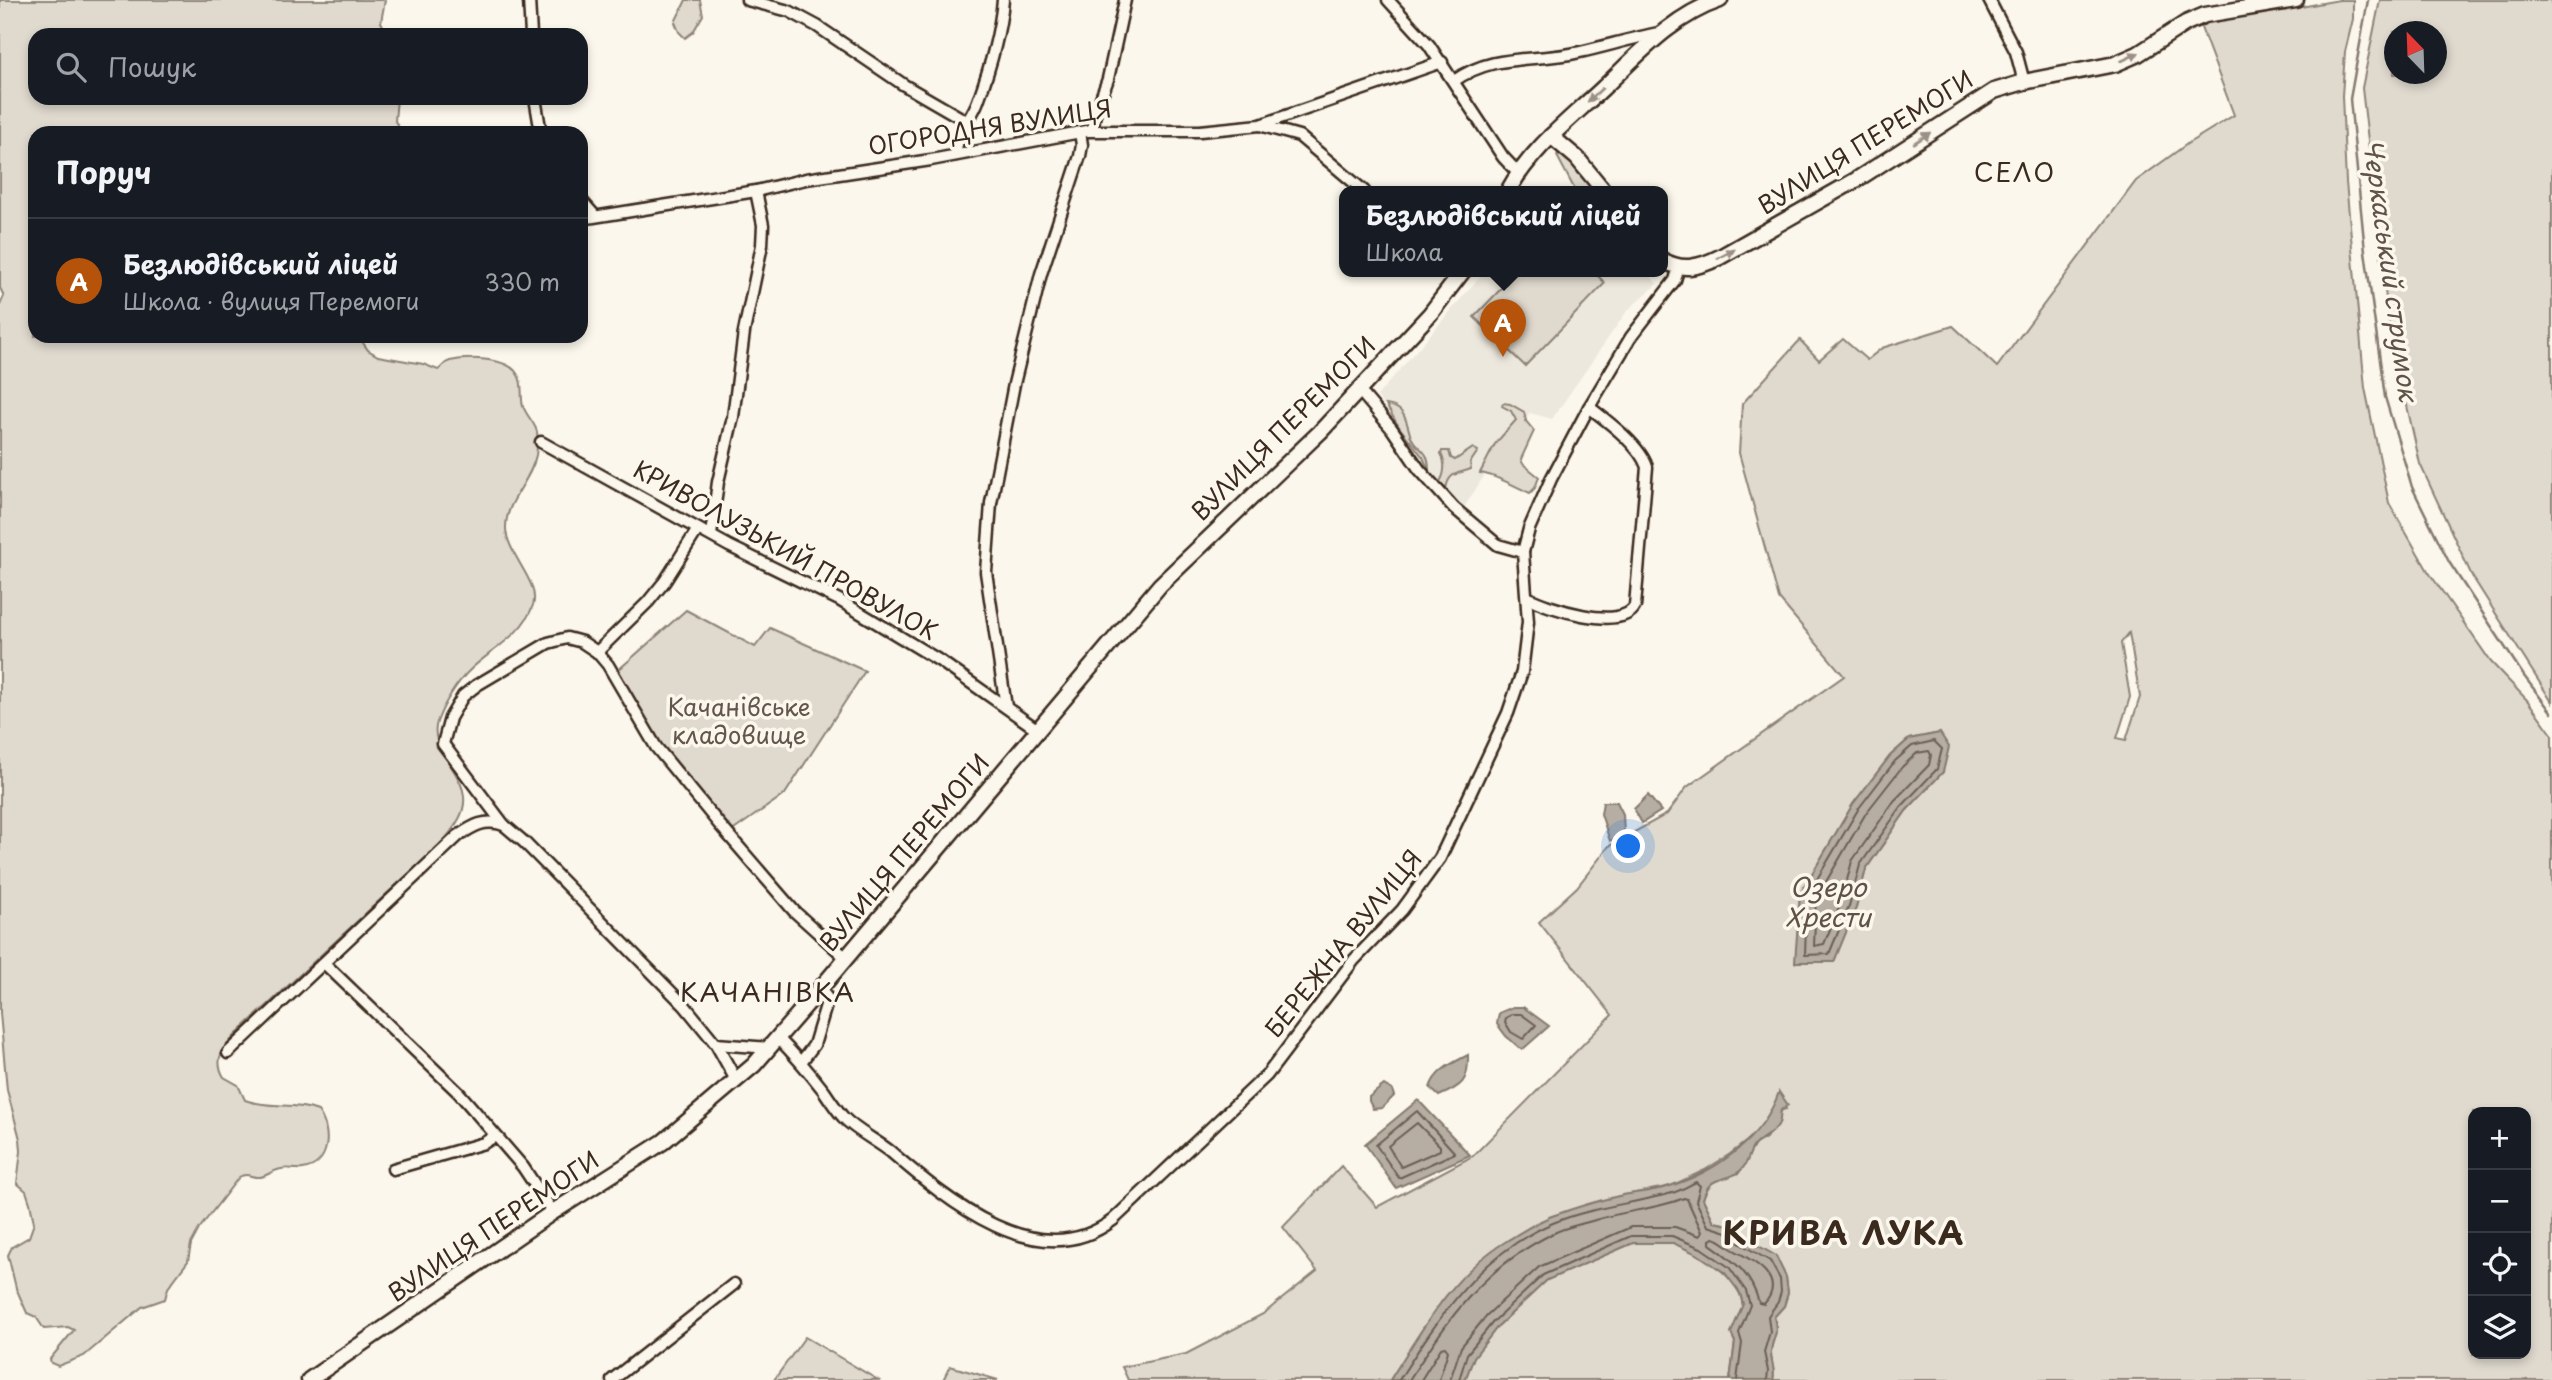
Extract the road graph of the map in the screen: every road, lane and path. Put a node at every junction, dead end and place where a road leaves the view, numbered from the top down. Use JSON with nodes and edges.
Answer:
{"nodes":[{"id":1,"x":529,"y":0,"type":"edge"},
{"id":2,"x":747,"y":0,"type":"edge"},
{"id":3,"x":1003,"y":0,"type":"edge"},
{"id":4,"x":1125,"y":0,"type":"edge"},
{"id":5,"x":1388,"y":0,"type":"edge"},
{"id":6,"x":1720,"y":0,"type":"edge"},
{"id":7,"x":1989,"y":0,"type":"edge"},
{"id":8,"x":2296,"y":0,"type":"edge"},
{"id":9,"x":531,"y":28,"type":"edge"},
{"id":10,"x":1662,"y":32,"type":"junction"},
{"id":11,"x":1442,"y":62,"type":"junction"},
{"id":12,"x":1454,"y":81,"type":"junction"},
{"id":13,"x":2024,"y":82,"type":"junction"},
{"id":14,"x":536,"y":105,"type":"edge"},
{"id":15,"x":968,"y":122,"type":"junction"},
{"id":16,"x":1260,"y":125,"type":"junction"},
{"id":17,"x":540,"y":126,"type":"edge"},
{"id":18,"x":1092,"y":130,"type":"junction"},
{"id":19,"x":1080,"y":132,"type":"junction"},
{"id":20,"x":1551,"y":136,"type":"junction"},
{"id":21,"x":956,"y":155,"type":"junction"},
{"id":22,"x":1518,"y":173,"type":"junction"},
{"id":23,"x":1357,"y":186,"type":"edge"},
{"id":24,"x":1511,"y":186,"type":"edge"},
{"id":25,"x":1600,"y":186,"type":"edge"},
{"id":26,"x":756,"y":191,"type":"junction"},
{"id":27,"x":588,"y":208,"type":"edge"},
{"id":28,"x":595,"y":216,"type":"junction"},
{"id":29,"x":588,"y":218,"type":"edge"},
{"id":30,"x":1668,"y":262,"type":"edge"},
{"id":31,"x":1679,"y":267,"type":"junction"},
{"id":32,"x":1455,"y":277,"type":"edge"},
{"id":33,"x":1359,"y":390,"type":"junction"},
{"id":34,"x":1589,"y":407,"type":"junction"},
{"id":35,"x":541,"y":442,"type":"dead end"},
{"id":36,"x":698,"y":529,"type":"junction"},
{"id":37,"x":711,"y":535,"type":"junction"},
{"id":38,"x":1523,"y":552,"type":"junction"},
{"id":39,"x":1527,"y":597,"type":"junction"},
{"id":40,"x":597,"y":652,"type":"junction"},
{"id":41,"x":1006,"y":707,"type":"junction"},
{"id":42,"x":1038,"y":730,"type":"junction"},
{"id":43,"x":504,"y":825,"type":"junction"},
{"id":44,"x":846,"y":958,"type":"junction"},
{"id":45,"x":324,"y":963,"type":"junction"},
{"id":46,"x":820,"y":989,"type":"junction"},
{"id":47,"x":774,"y":1043,"type":"junction"},
{"id":48,"x":716,"y":1044,"type":"junction"},
{"id":49,"x":228,"y":1054,"type":"dead end"},
{"id":50,"x":801,"y":1062,"type":"junction"},
{"id":51,"x":736,"y":1080,"type":"junction"},
{"id":52,"x":495,"y":1136,"type":"junction"},
{"id":53,"x":393,"y":1170,"type":"dead end"},
{"id":54,"x":553,"y":1212,"type":"junction"},
{"id":55,"x":734,"y":1284,"type":"dead end"},
{"id":56,"x":309,"y":1380,"type":"edge"},
{"id":57,"x":612,"y":1380,"type":"edge"}],
"edges":[{"from":1,"to":9,"type":"street"},
{"from":2,"to":15,"type":"street"},
{"from":3,"to":15,"type":"street"},
{"from":4,"to":18,"type":"street"},
{"from":5,"to":11,"type":"street"},
{"from":6,"to":10,"type":"street"},
{"from":7,"to":13,"type":"street"},
{"from":13,"to":8,"type":"street","name":"ВУЛИЦЯ ПЕРЕМОГИ","one_way":true},
{"from":10,"to":12,"type":"street"},
{"from":10,"to":20,"type":"street","one_way":true},
{"from":11,"to":12,"type":"street"},
{"from":11,"to":16,"type":"street","name":"ОГОРОДНЯ ВУЛИЦЯ"},
{"from":12,"to":22,"type":"street"},
{"from":31,"to":13,"type":"street","name":"ВУЛИЦЯ ПЕРЕМОГИ","one_way":true},
{"from":14,"to":17,"type":"street"},
{"from":15,"to":21,"type":"street"},
{"from":16,"to":18,"type":"street","name":"ОГОРОДНЯ ВУЛИЦЯ"},
{"from":16,"to":23,"type":"street"},
{"from":18,"to":19,"type":"street","name":"ОГОРОДНЯ ВУЛИЦЯ"},
{"from":19,"to":21,"type":"street","name":"ОГОРОДНЯ ВУЛИЦЯ"},
{"from":19,"to":41,"type":"street"},
{"from":20,"to":22,"type":"street"},
{"from":20,"to":25,"type":"street"},
{"from":21,"to":26,"type":"street","name":"ОГОРОДНЯ ВУЛИЦЯ"},
{"from":22,"to":24,"type":"street"},
{"from":26,"to":28,"type":"street","name":"ОГОРОДНЯ ВУЛИЦЯ"},
{"from":26,"to":37,"type":"street"},
{"from":27,"to":28,"type":"street"},
{"from":28,"to":29,"type":"street","name":"ОГОРОДНЯ ВУЛИЦЯ"},
{"from":30,"to":31,"type":"street"},
{"from":31,"to":34,"type":"street","name":"БЕРЕЖНА ВУЛИЦЯ"},
{"from":32,"to":33,"type":"street","name":"ВУЛИЦЯ ПЕРЕМОГИ"},
{"from":33,"to":38,"type":"street"},
{"from":33,"to":42,"type":"street","name":"ВУЛИЦЯ ПЕРЕМОГИ"},
{"from":34,"to":38,"type":"street","name":"БЕРЕЖНА ВУЛИЦЯ"},
{"from":34,"to":39,"type":"street"},
{"from":35,"to":36,"type":"street","name":"КРИВОЛУЗЬКИЙ ПРОВУЛОК"},
{"from":36,"to":37,"type":"street","name":"КРИВОЛУЗЬКИЙ ПРОВУЛОК"},
{"from":36,"to":40,"type":"street"},
{"from":37,"to":41,"type":"street","name":"КРИВОЛУЗЬКИЙ ПРОВУЛОК"},
{"from":38,"to":39,"type":"street","name":"БЕРЕЖНА ВУЛИЦЯ"},
{"from":39,"to":50,"type":"street","name":"БЕРЕЖНА ВУЛИЦЯ"},
{"from":40,"to":43,"type":"street"},
{"from":40,"to":44,"type":"street"},
{"from":41,"to":42,"type":"street","name":"КРИВОЛУЗЬКИЙ ПРОВУЛОК"},
{"from":42,"to":44,"type":"street","name":"ВУЛИЦЯ ПЕРЕМОГИ"},
{"from":43,"to":45,"type":"street"},
{"from":43,"to":48,"type":"street"},
{"from":44,"to":46,"type":"street","name":"ВУЛИЦЯ ПЕРЕМОГИ"},
{"from":45,"to":49,"type":"street"},
{"from":45,"to":52,"type":"street"},
{"from":46,"to":47,"type":"street","name":"ВУЛИЦЯ ПЕРЕМОГИ"},
{"from":46,"to":50,"type":"street"},
{"from":47,"to":48,"type":"street"},
{"from":47,"to":50,"type":"street","name":"БЕРЕЖНА ВУЛИЦЯ"},
{"from":47,"to":51,"type":"street","name":"ВУЛИЦЯ ПЕРЕМОГИ"},
{"from":48,"to":51,"type":"street"},
{"from":51,"to":54,"type":"street","name":"ВУЛИЦЯ ПЕРЕМОГИ"},
{"from":52,"to":53,"type":"street"},
{"from":52,"to":54,"type":"street"},
{"from":54,"to":56,"type":"street","name":"ВУЛИЦЯ ПЕРЕМОГИ"},
{"from":55,"to":57,"type":"street"}]}
